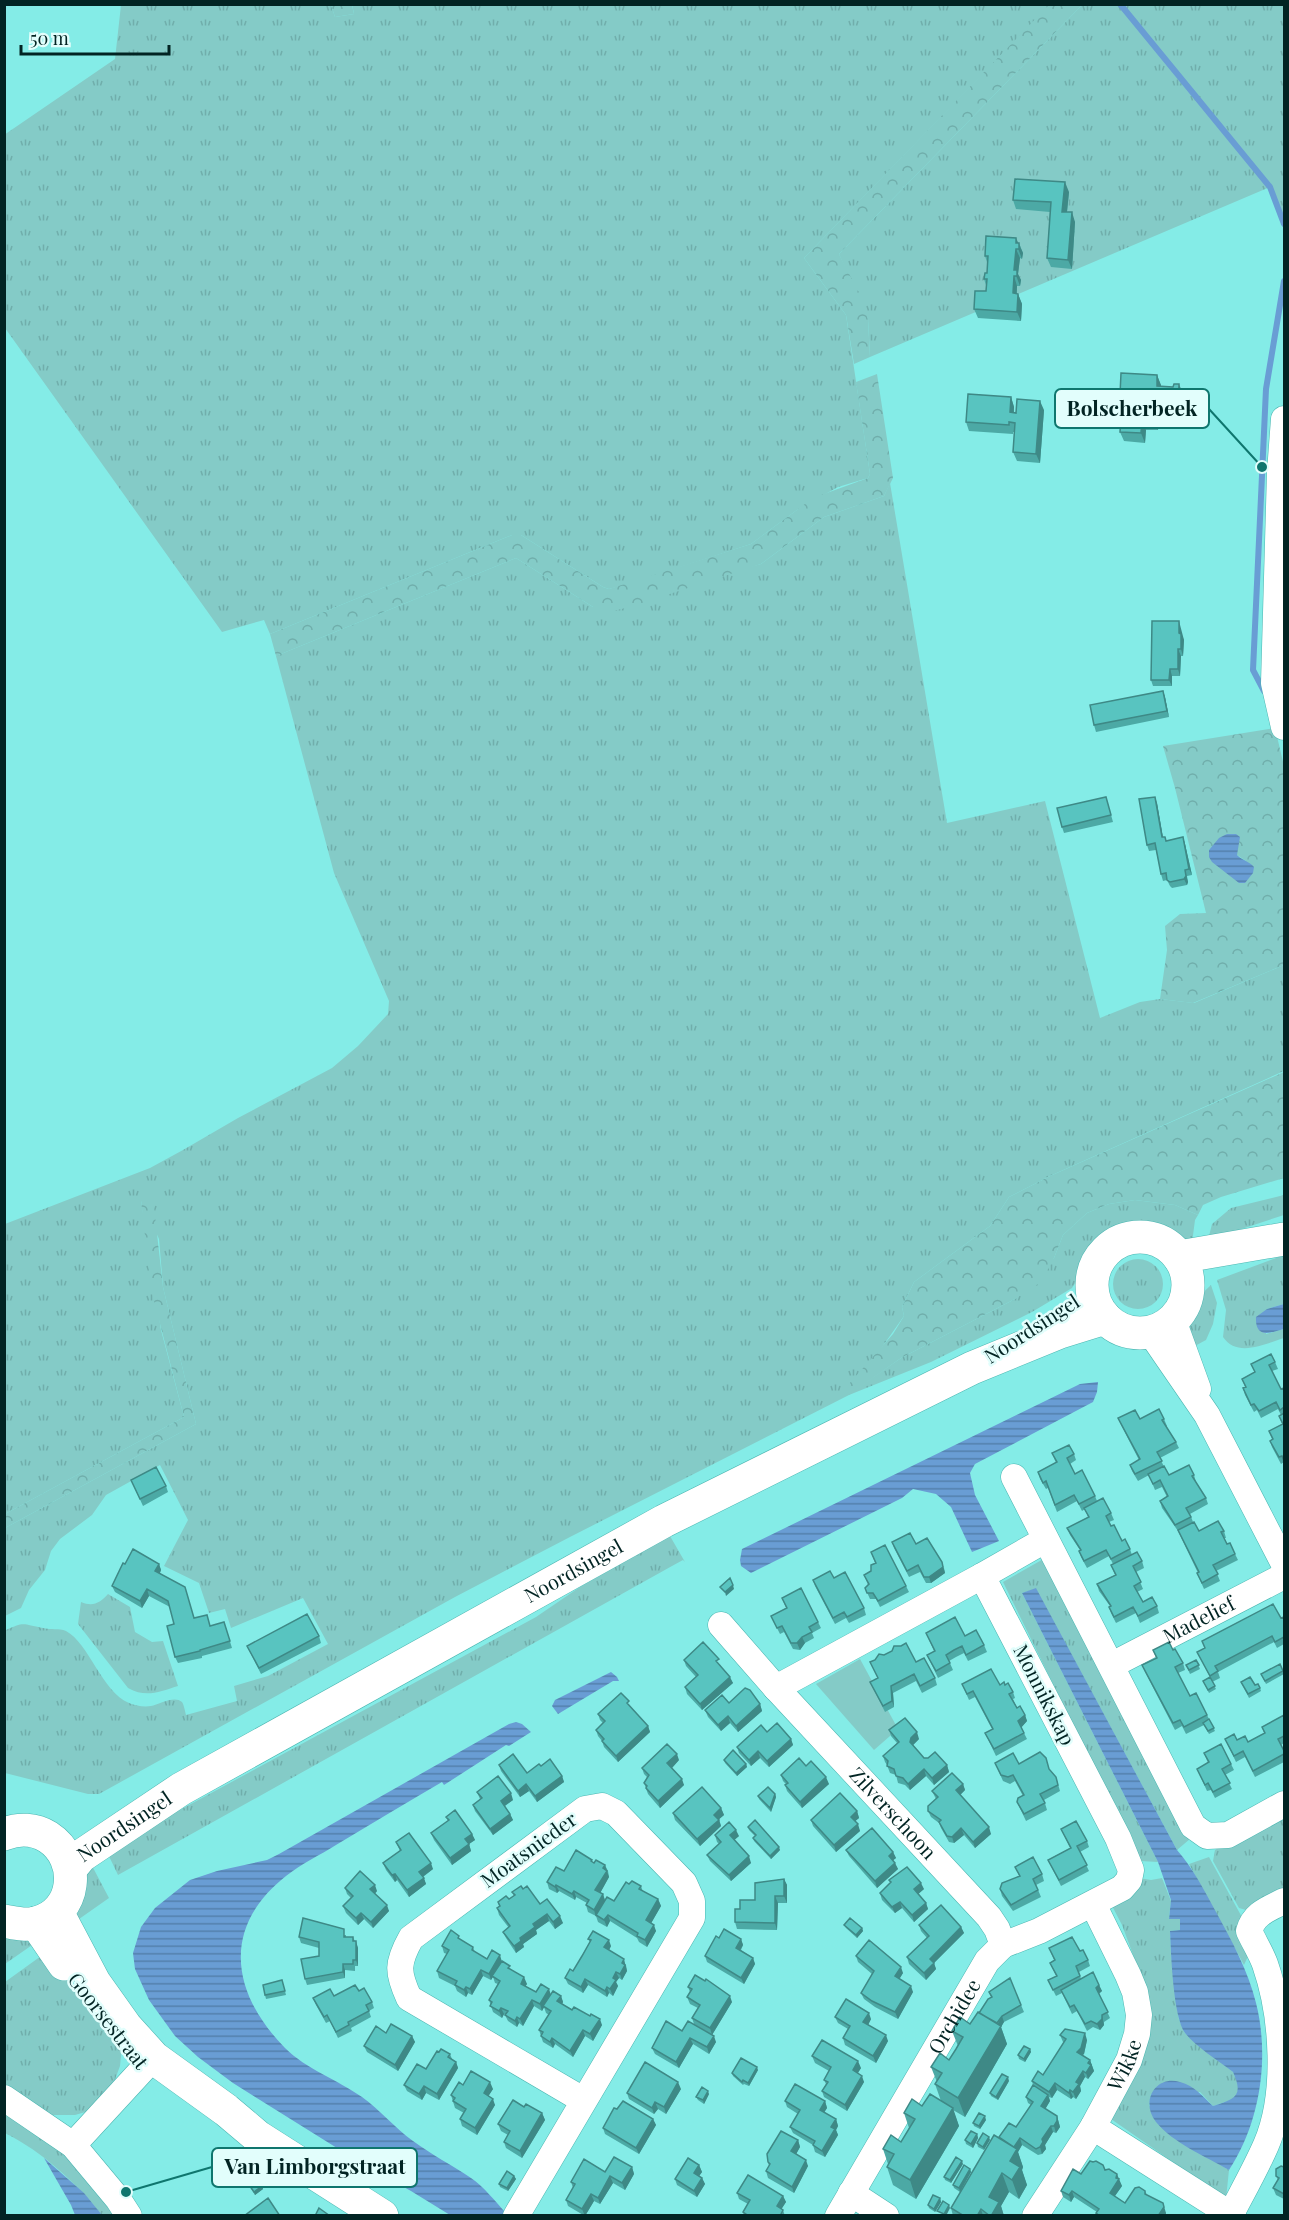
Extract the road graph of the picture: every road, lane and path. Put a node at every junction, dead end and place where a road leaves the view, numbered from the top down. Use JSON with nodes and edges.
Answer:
{"nodes":[{"id":1,"x":1284,"y":419,"type":"edge"},
{"id":2,"x":1284,"y":727,"type":"edge"},
{"id":3,"x":1284,"y":1239,"type":"edge"},
{"id":4,"x":1284,"y":1246,"type":"edge"},
{"id":5,"x":1184,"y":1272,"type":"junction"},
{"id":6,"x":1098,"y":1305,"type":"junction"},
{"id":7,"x":1161,"y":1326,"type":"junction"},
{"id":8,"x":1014,"y":1477,"type":"dead end"},
{"id":9,"x":1045,"y":1539,"type":"junction"},
{"id":10,"x":1284,"y":1564,"type":"edge"},
{"id":11,"x":982,"y":1576,"type":"junction"},
{"id":12,"x":1284,"y":1576,"type":"edge"},
{"id":13,"x":721,"y":1625,"type":"dead end"},
{"id":14,"x":1112,"y":1665,"type":"junction"},
{"id":15,"x":776,"y":1688,"type":"junction"},
{"id":16,"x":1284,"y":1804,"type":"edge"},
{"id":17,"x":7,"y":1830,"type":"edge"},
{"id":18,"x":64,"y":1856,"type":"junction"},
{"id":19,"x":1129,"y":1880,"type":"joint"},
{"id":20,"x":1284,"y":1901,"type":"edge"},
{"id":21,"x":1093,"y":1904,"type":"junction"},
{"id":22,"x":32,"y":1919,"type":"edge"},
{"id":23,"x":1003,"y":1945,"type":"junction"},
{"id":24,"x":148,"y":2064,"type":"junction"},
{"id":25,"x":4,"y":2098,"type":"edge"},
{"id":26,"x":583,"y":2100,"type":"junction"},
{"id":27,"x":1094,"y":2127,"type":"junction"},
{"id":28,"x":73,"y":2145,"type":"junction"},
{"id":29,"x":851,"y":2193,"type":"junction"},
{"id":30,"x":520,"y":2210,"type":"edge"},
{"id":31,"x":1232,"y":2215,"type":"edge"},
{"id":32,"x":129,"y":2216,"type":"edge"},
{"id":33,"x":382,"y":2216,"type":"edge"},
{"id":34,"x":838,"y":2216,"type":"edge"},
{"id":35,"x":886,"y":2216,"type":"edge"},
{"id":36,"x":1035,"y":2216,"type":"edge"}],
"edges":[{"from":1,"to":2,"type":"street"},
{"from":3,"to":5,"type":"main road"},
{"from":4,"to":5,"type":"main road"},
{"from":5,"to":6,"type":"main road"},
{"from":5,"to":7,"type":"main road"},
{"from":6,"to":7,"type":"main road"},
{"from":6,"to":18,"type":"main road","name":"Noordsingel"},
{"from":7,"to":10,"type":"street"},
{"from":8,"to":9,"type":"street"},
{"from":9,"to":11,"type":"street"},
{"from":9,"to":14,"type":"street"},
{"from":11,"to":15,"type":"street"},
{"from":11,"to":19,"type":"street","name":"Monnikskap"},
{"from":12,"to":14,"type":"street","name":"Madelief"},
{"from":13,"to":15,"type":"street","name":"Zilverschoon"},
{"from":14,"to":16,"type":"street"},
{"from":15,"to":23,"type":"street","name":"Zilverschoon"},
{"from":17,"to":18,"type":"main road"},
{"from":18,"to":22,"type":"main road"},
{"from":19,"to":21,"type":"street","name":"Orchidee"},
{"from":20,"to":31,"type":"street"},
{"from":21,"to":23,"type":"street","name":"Orchidee"},
{"from":21,"to":27,"type":"street","name":"Wikke"},
{"from":22,"to":24,"type":"main road","name":"Goorsestraat"},
{"from":23,"to":29,"type":"street","name":"Orchidee"},
{"from":24,"to":28,"type":"street"},
{"from":24,"to":33,"type":"main road","name":"Goorsestraat"},
{"from":25,"to":28,"type":"street"},
{"from":26,"to":26,"type":"street","name":"Moatsnieder"},
{"from":26,"to":30,"type":"street","name":"Moatsnieder"},
{"from":27,"to":31,"type":"street"},
{"from":27,"to":36,"type":"street","name":"Wikke"},
{"from":28,"to":32,"type":"street"},
{"from":29,"to":34,"type":"street","name":"Orchidee"},
{"from":29,"to":35,"type":"street"}]}
